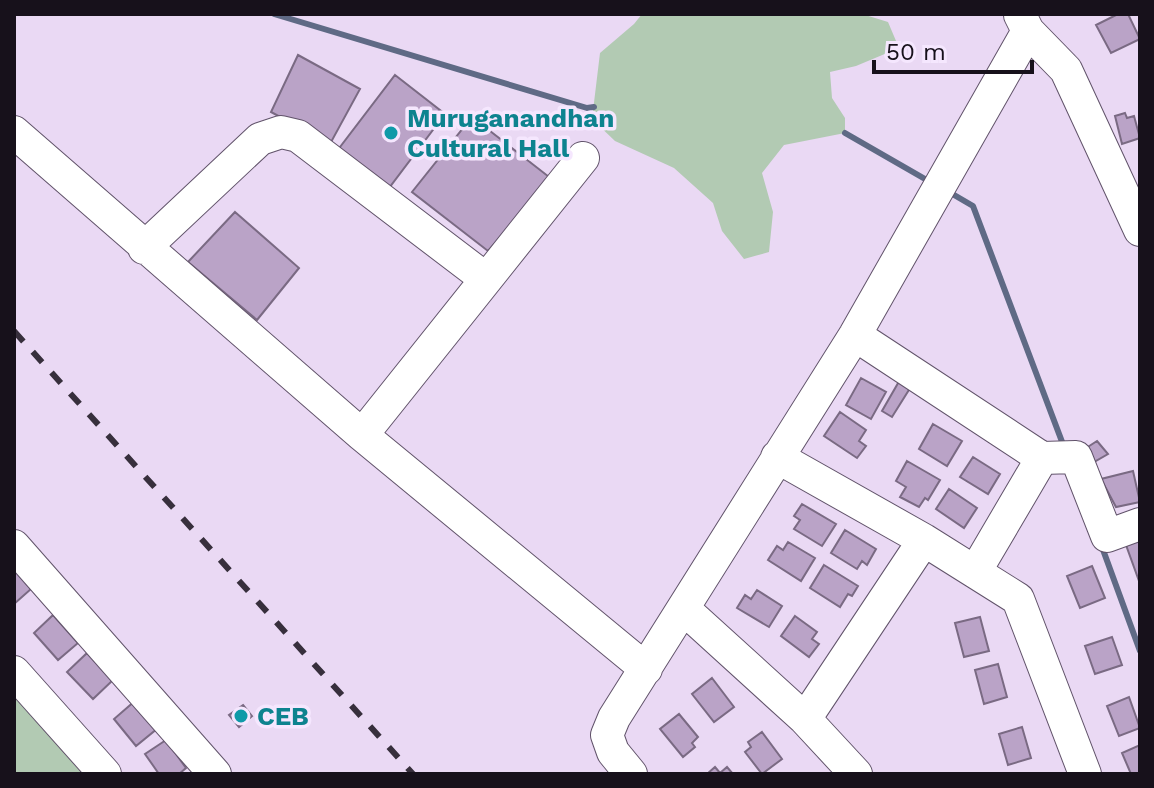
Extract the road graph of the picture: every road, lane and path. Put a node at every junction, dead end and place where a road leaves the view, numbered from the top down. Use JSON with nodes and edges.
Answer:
{"nodes":[{"id":1,"x":1024,"y":22,"type":"edge"},
{"id":2,"x":14,"y":132,"type":"edge"},
{"id":3,"x":583,"y":158,"type":"dead end"},
{"id":4,"x":1140,"y":230,"type":"edge"},
{"id":5,"x":144,"y":248,"type":"junction"},
{"id":6,"x":486,"y":279,"type":"junction"},
{"id":7,"x":855,"y":335,"type":"junction"},
{"id":8,"x":362,"y":435,"type":"junction"},
{"id":9,"x":777,"y":457,"type":"junction"},
{"id":10,"x":1042,"y":458,"type":"junction"},
{"id":11,"x":1140,"y":524,"type":"edge"},
{"id":12,"x":924,"y":540,"type":"junction"},
{"id":13,"x":14,"y":546,"type":"edge"},
{"id":14,"x":975,"y":572,"type":"junction"},
{"id":15,"x":684,"y":609,"type":"junction"},
{"id":16,"x":646,"y":669,"type":"junction"},
{"id":17,"x":14,"y":672,"type":"edge"},
{"id":18,"x":805,"y":719,"type":"junction"},
{"id":19,"x":105,"y":774,"type":"edge"},
{"id":20,"x":215,"y":774,"type":"edge"},
{"id":21,"x":631,"y":774,"type":"edge"},
{"id":22,"x":856,"y":774,"type":"edge"},
{"id":23,"x":1085,"y":774,"type":"edge"}],
"edges":[{"from":1,"to":4,"type":"street"},
{"from":1,"to":7,"type":"street"},
{"from":2,"to":5,"type":"street"},
{"from":3,"to":6,"type":"street"},
{"from":5,"to":6,"type":"street"},
{"from":5,"to":8,"type":"street"},
{"from":6,"to":8,"type":"street"},
{"from":7,"to":9,"type":"street"},
{"from":7,"to":10,"type":"street"},
{"from":8,"to":16,"type":"street"},
{"from":9,"to":12,"type":"street"},
{"from":9,"to":15,"type":"street"},
{"from":10,"to":11,"type":"street"},
{"from":10,"to":14,"type":"street"},
{"from":12,"to":14,"type":"street"},
{"from":12,"to":18,"type":"street"},
{"from":13,"to":20,"type":"street"},
{"from":14,"to":23,"type":"street"},
{"from":15,"to":16,"type":"street"},
{"from":15,"to":18,"type":"street"},
{"from":16,"to":21,"type":"street"},
{"from":17,"to":19,"type":"street"},
{"from":18,"to":22,"type":"street"}]}
